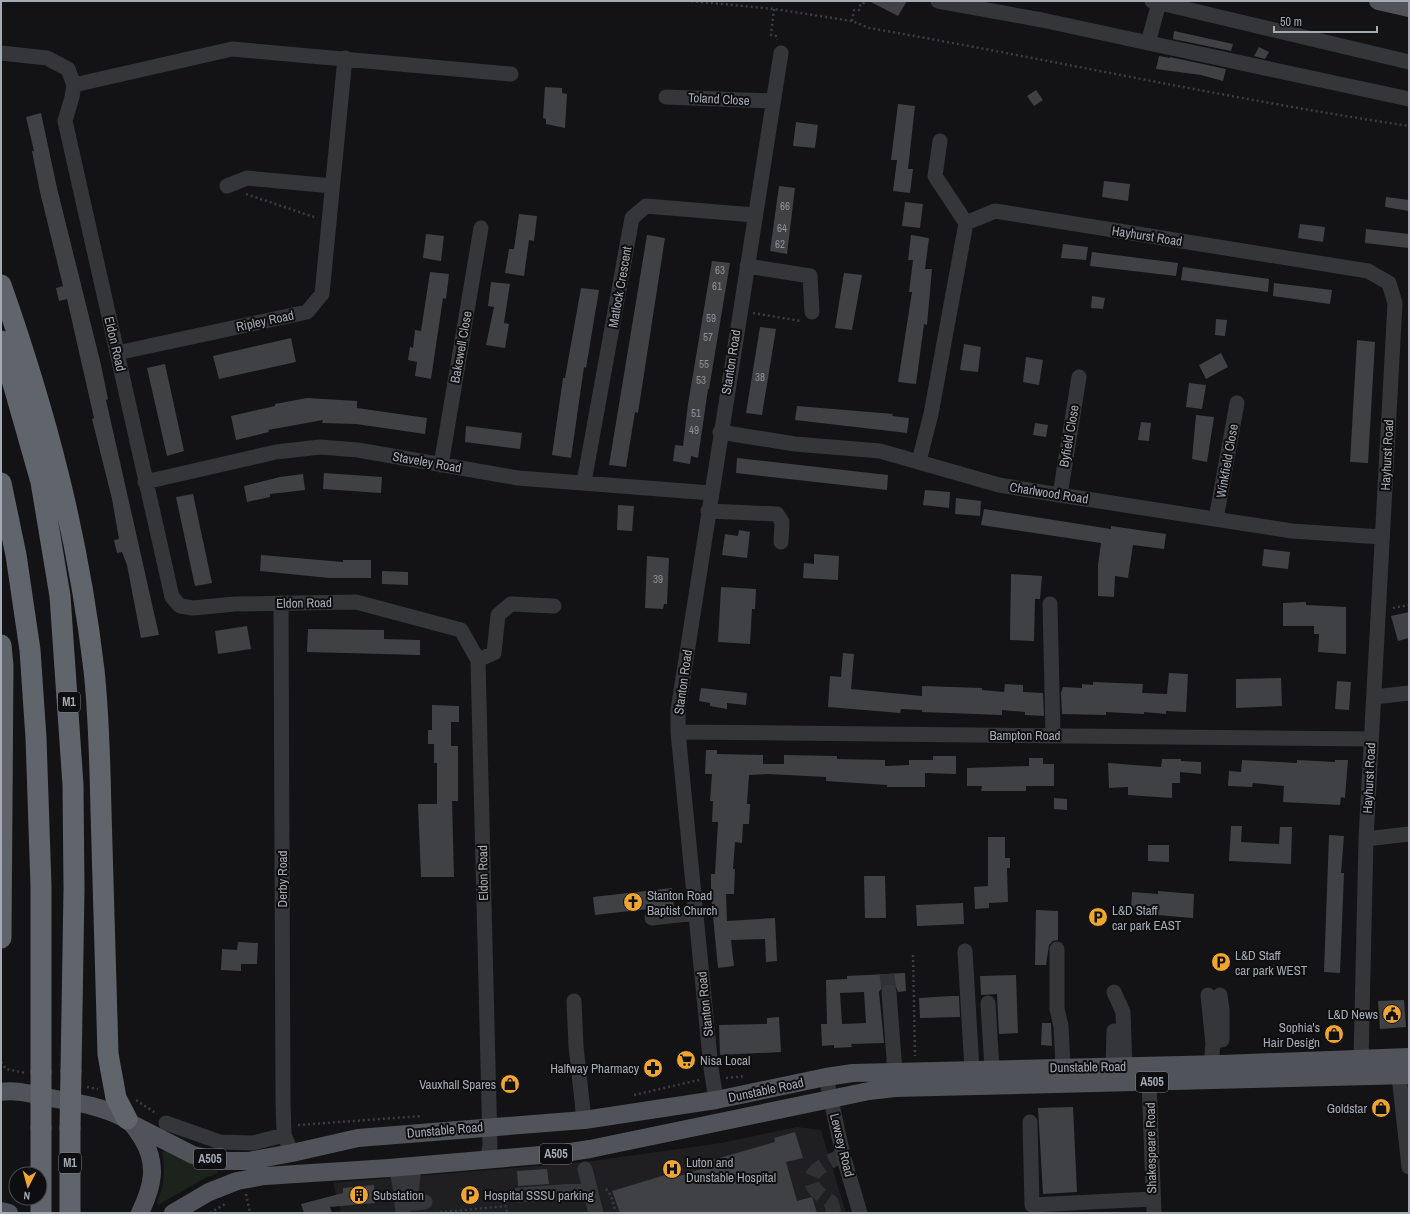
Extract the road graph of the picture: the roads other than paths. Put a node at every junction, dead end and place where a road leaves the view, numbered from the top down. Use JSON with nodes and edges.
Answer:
{"nodes":[{"id":1,"x":938,"y":1,"type":"edge"},
{"id":2,"x":1378,"y":1,"type":"edge"},
{"id":3,"x":1156,"y":2,"type":"edge"},
{"id":4,"x":1409,"y":8,"type":"edge"},
{"id":5,"x":1148,"y":44,"type":"junction"},
{"id":6,"x":1,"y":53,"type":"edge"},
{"id":7,"x":781,"y":53,"type":"road end"},
{"id":8,"x":345,"y":58,"type":"junction"},
{"id":9,"x":1409,"y":62,"type":"edge"},
{"id":10,"x":511,"y":74,"type":"dead end"},
{"id":11,"x":74,"y":85,"type":"junction"},
{"id":12,"x":666,"y":97,"type":"dead end"},
{"id":13,"x":1409,"y":99,"type":"edge"},
{"id":14,"x":772,"y":102,"type":"junction"},
{"id":15,"x":940,"y":141,"type":"dead end"},
{"id":16,"x":231,"y":185,"type":"road end"},
{"id":17,"x":332,"y":186,"type":"junction"},
{"id":18,"x":754,"y":215,"type":"junction"},
{"id":19,"x":966,"y":223,"type":"junction"},
{"id":20,"x":481,"y":228,"type":"dead end"},
{"id":21,"x":747,"y":266,"type":"junction"},
{"id":22,"x":1,"y":285,"type":"edge"},
{"id":23,"x":812,"y":312,"type":"road end"},
{"id":24,"x":1,"y":341,"type":"edge"},
{"id":25,"x":117,"y":354,"type":"junction"},
{"id":26,"x":1079,"y":377,"type":"dead end"},
{"id":27,"x":1237,"y":403,"type":"dead end"},
{"id":28,"x":720,"y":432,"type":"junction"},
{"id":29,"x":919,"y":461,"type":"junction"},
{"id":30,"x":441,"y":465,"type":"junction"},
{"id":31,"x":146,"y":482,"type":"junction"},
{"id":32,"x":584,"y":482,"type":"junction"},
{"id":33,"x":1,"y":483,"type":"edge"},
{"id":34,"x":711,"y":493,"type":"junction"},
{"id":35,"x":1060,"y":495,"type":"junction"},
{"id":36,"x":708,"y":511,"type":"junction"},
{"id":37,"x":1216,"y":519,"type":"junction"},
{"id":38,"x":1382,"y":537,"type":"junction"},
{"id":39,"x":781,"y":542,"type":"dead end"},
{"id":40,"x":281,"y":602,"type":"junction"},
{"id":41,"x":1050,"y":604,"type":"dead end"},
{"id":42,"x":554,"y":606,"type":"dead end"},
{"id":43,"x":1,"y":645,"type":"edge"},
{"id":44,"x":478,"y":660,"type":"junction"},
{"id":45,"x":1409,"y":693,"type":"edge"},
{"id":46,"x":1374,"y":697,"type":"junction"},
{"id":47,"x":678,"y":732,"type":"junction"},
{"id":48,"x":1053,"y":734,"type":"junction"},
{"id":49,"x":1372,"y":739,"type":"junction"},
{"id":50,"x":1409,"y":834,"type":"edge"},
{"id":51,"x":1366,"y":839,"type":"junction"},
{"id":52,"x":696,"y":913,"type":"junction"},
{"id":53,"x":652,"y":918,"type":"dead end"},
{"id":54,"x":1,"y":938,"type":"edge"},
{"id":55,"x":1056,"y":949,"type":"dead end"},
{"id":56,"x":966,"y":951,"type":"dead end"},
{"id":57,"x":889,"y":992,"type":"tunnel mouth"},
{"id":58,"x":1214,"y":995,"type":"dead end"},
{"id":59,"x":574,"y":1001,"type":"dead end"},
{"id":60,"x":988,"y":1003,"type":"dead end"},
{"id":61,"x":1409,"y":1057,"type":"edge"},
{"id":62,"x":1361,"y":1060,"type":"junction"},
{"id":63,"x":1216,"y":1064,"type":"junction"},
{"id":64,"x":1063,"y":1067,"type":"junction"},
{"id":65,"x":992,"y":1069,"type":"junction"},
{"id":66,"x":972,"y":1070,"type":"junction"},
{"id":67,"x":894,"y":1072,"type":"junction"},
{"id":68,"x":1404,"y":1075,"type":"edge"},
{"id":69,"x":826,"y":1077,"type":"junction"},
{"id":70,"x":1149,"y":1082,"type":"junction"},
{"id":71,"x":1,"y":1092,"type":"edge"},
{"id":72,"x":831,"y":1099,"type":"junction"},
{"id":73,"x":716,"y":1100,"type":"junction"},
{"id":74,"x":584,"y":1120,"type":"junction"},
{"id":75,"x":130,"y":1122,"type":"junction"},
{"id":76,"x":1030,"y":1122,"type":"dead end"},
{"id":77,"x":166,"y":1123,"type":"road end"},
{"id":78,"x":488,"y":1126,"type":"junction"},
{"id":79,"x":284,"y":1135,"type":"junction"},
{"id":80,"x":583,"y":1150,"type":"junction"},
{"id":81,"x":292,"y":1153,"type":"junction"},
{"id":82,"x":481,"y":1160,"type":"junction"},
{"id":83,"x":41,"y":1166,"type":"edge"},
{"id":84,"x":414,"y":1166,"type":"junction"},
{"id":85,"x":1409,"y":1167,"type":"edge"},
{"id":86,"x":392,"y":1168,"type":"junction"},
{"id":87,"x":589,"y":1190,"type":"junction"},
{"id":88,"x":519,"y":1195,"type":"dead end"},
{"id":89,"x":70,"y":1206,"type":"edge"},
{"id":90,"x":1153,"y":1206,"type":"edge"},
{"id":91,"x":414,"y":1207,"type":"edge"},
{"id":92,"x":1,"y":1211,"type":"edge"},
{"id":93,"x":9,"y":1213,"type":"edge"},
{"id":94,"x":140,"y":1213,"type":"edge"},
{"id":95,"x":172,"y":1213,"type":"edge"},
{"id":96,"x":596,"y":1213,"type":"edge"},
{"id":97,"x":860,"y":1213,"type":"edge"}],
"edges":[{"from":1,"to":5,"type":"street"},
{"from":2,"to":4,"type":"main road"},
{"from":3,"to":5,"type":"street"},
{"from":3,"to":9,"type":"street"},
{"from":5,"to":13,"type":"street"},
{"from":6,"to":11,"type":"street"},
{"from":7,"to":14,"type":"street","name":"Stanton Road"},
{"from":8,"to":10,"type":"street"},
{"from":8,"to":11,"type":"street"},
{"from":8,"to":17,"type":"street","name":"Ripley Road"},
{"from":11,"to":25,"type":"street","name":"Eldon Road"},
{"from":12,"to":14,"type":"street","name":"Toland Close"},
{"from":14,"to":18,"type":"street","name":"Stanton Road"},
{"from":15,"to":19,"type":"street"},
{"from":16,"to":17,"type":"street"},
{"from":17,"to":25,"type":"street","name":"Ripley Road"},
{"from":18,"to":21,"type":"street","name":"Stanton Road"},
{"from":18,"to":32,"type":"street","name":"Matlock Crescent"},
{"from":19,"to":29,"type":"street"},
{"from":19,"to":38,"type":"street","name":"Hayhurst Road"},
{"from":20,"to":30,"type":"street","name":"Bakewell Close"},
{"from":21,"to":23,"type":"street"},
{"from":21,"to":28,"type":"street","name":"Stanton Road"},
{"from":22,"to":75,"type":"highway"},
{"from":24,"to":89,"type":"highway","number":"M1","bridge":true},
{"from":25,"to":31,"type":"street","name":"Eldon Road"},
{"from":26,"to":35,"type":"street","name":"Byfield Close"},
{"from":27,"to":37,"type":"street","name":"Winkfield Close"},
{"from":28,"to":29,"type":"street","name":"Charlwood Road"},
{"from":28,"to":34,"type":"street","name":"Stanton Road"},
{"from":29,"to":35,"type":"street","name":"Charlwood Road"},
{"from":30,"to":31,"type":"street","name":"Staveley Road"},
{"from":30,"to":32,"type":"street","name":"Staveley Road"},
{"from":31,"to":40,"type":"street","name":"Eldon Road"},
{"from":32,"to":34,"type":"street","name":"Staveley Road"},
{"from":33,"to":83,"type":"highway","number":"M1","bridge":true},
{"from":34,"to":36,"type":"street","name":"Stanton Road"},
{"from":35,"to":37,"type":"street","name":"Charlwood Road"},
{"from":36,"to":39,"type":"street"},
{"from":36,"to":47,"type":"street","name":"Stanton Road"},
{"from":37,"to":38,"type":"street","name":"Charlwood Road"},
{"from":38,"to":46,"type":"street","name":"Hayhurst Road"},
{"from":40,"to":44,"type":"street","name":"Eldon Road"},
{"from":40,"to":79,"type":"street","name":"Derby Road"},
{"from":41,"to":48,"type":"street"},
{"from":42,"to":44,"type":"street"},
{"from":43,"to":54,"type":"highway"},
{"from":44,"to":78,"type":"street","name":"Eldon Road"},
{"from":45,"to":46,"type":"street"},
{"from":46,"to":49,"type":"street","name":"Hayhurst Road"},
{"from":47,"to":48,"type":"street","name":"Bampton Road"},
{"from":47,"to":52,"type":"street","name":"Stanton Road"},
{"from":48,"to":49,"type":"street","name":"Bampton Road"},
{"from":49,"to":51,"type":"street","name":"Hayhurst Road"},
{"from":50,"to":51,"type":"street"},
{"from":51,"to":62,"type":"street","name":"Hayhurst Road"},
{"from":52,"to":53,"type":"street"},
{"from":52,"to":73,"type":"street","name":"Stanton Road"},
{"from":55,"to":64,"type":"street"},
{"from":56,"to":66,"type":"street"},
{"from":57,"to":67,"type":"street"},
{"from":58,"to":63,"type":"street"},
{"from":59,"to":74,"type":"street"},
{"from":60,"to":65,"type":"street"},
{"from":61,"to":62,"type":"main road","name":"Dunstable Road","number":"A505"},
{"from":62,"to":63,"type":"main road","name":"Dunstable Road","number":"A505"},
{"from":63,"to":64,"type":"main road","name":"Dunstable Road","number":"A505"},
{"from":64,"to":65,"type":"main road","name":"Dunstable Road","number":"A505"},
{"from":65,"to":66,"type":"main road","name":"Dunstable Road","number":"A505"},
{"from":66,"to":67,"type":"main road","name":"Dunstable Road","number":"A505"},
{"from":67,"to":69,"type":"main road","name":"Dunstable Road","number":"A505"},
{"from":68,"to":70,"type":"main road","name":"Dunstable Road","number":"A505"},
{"from":68,"to":85,"type":"street"},
{"from":69,"to":72,"type":"street","name":"Lewsey Road"},
{"from":69,"to":73,"type":"main road","name":"Dunstable Road","number":"A505"},
{"from":70,"to":72,"type":"main road","name":"Dunstable Road","number":"A505"},
{"from":70,"to":90,"type":"street","name":"Shakespeare Road"},
{"from":71,"to":75,"type":"main road","name":"Dunstable Road"},
{"from":72,"to":80,"type":"main road","name":"Dunstable Road","number":"A505"},
{"from":72,"to":97,"type":"street","name":"Lewsey Road"},
{"from":73,"to":74,"type":"main road","name":"Dunstable Road","number":"A505"},
{"from":74,"to":78,"type":"main road","name":"Dunstable Road","number":"A505"},
{"from":75,"to":81,"type":"main road","name":"Dunstable Road","number":"A505"},
{"from":75,"to":94,"type":"main road"},
{"from":76,"to":90,"type":"street"},
{"from":77,"to":79,"type":"street"},
{"from":78,"to":81,"type":"main road","name":"Dunstable Road","number":"A505"},
{"from":78,"to":82,"type":"street","name":"Eldon Road"},
{"from":79,"to":81,"type":"street","name":"Derby Road"},
{"from":80,"to":82,"type":"main road","name":"Dunstable Road","number":"A505"},
{"from":80,"to":87,"type":"street"},
{"from":82,"to":84,"type":"main road","name":"Dunstable Road","number":"A505"},
{"from":84,"to":86,"type":"main road","name":"Dunstable Road","number":"A505"},
{"from":84,"to":91,"type":"street"},
{"from":86,"to":91,"type":"street"},
{"from":86,"to":95,"type":"main road","name":"Dunstable Road"},
{"from":87,"to":88,"type":"street"},
{"from":87,"to":96,"type":"street"},
{"from":92,"to":93,"type":"main road"}]}
